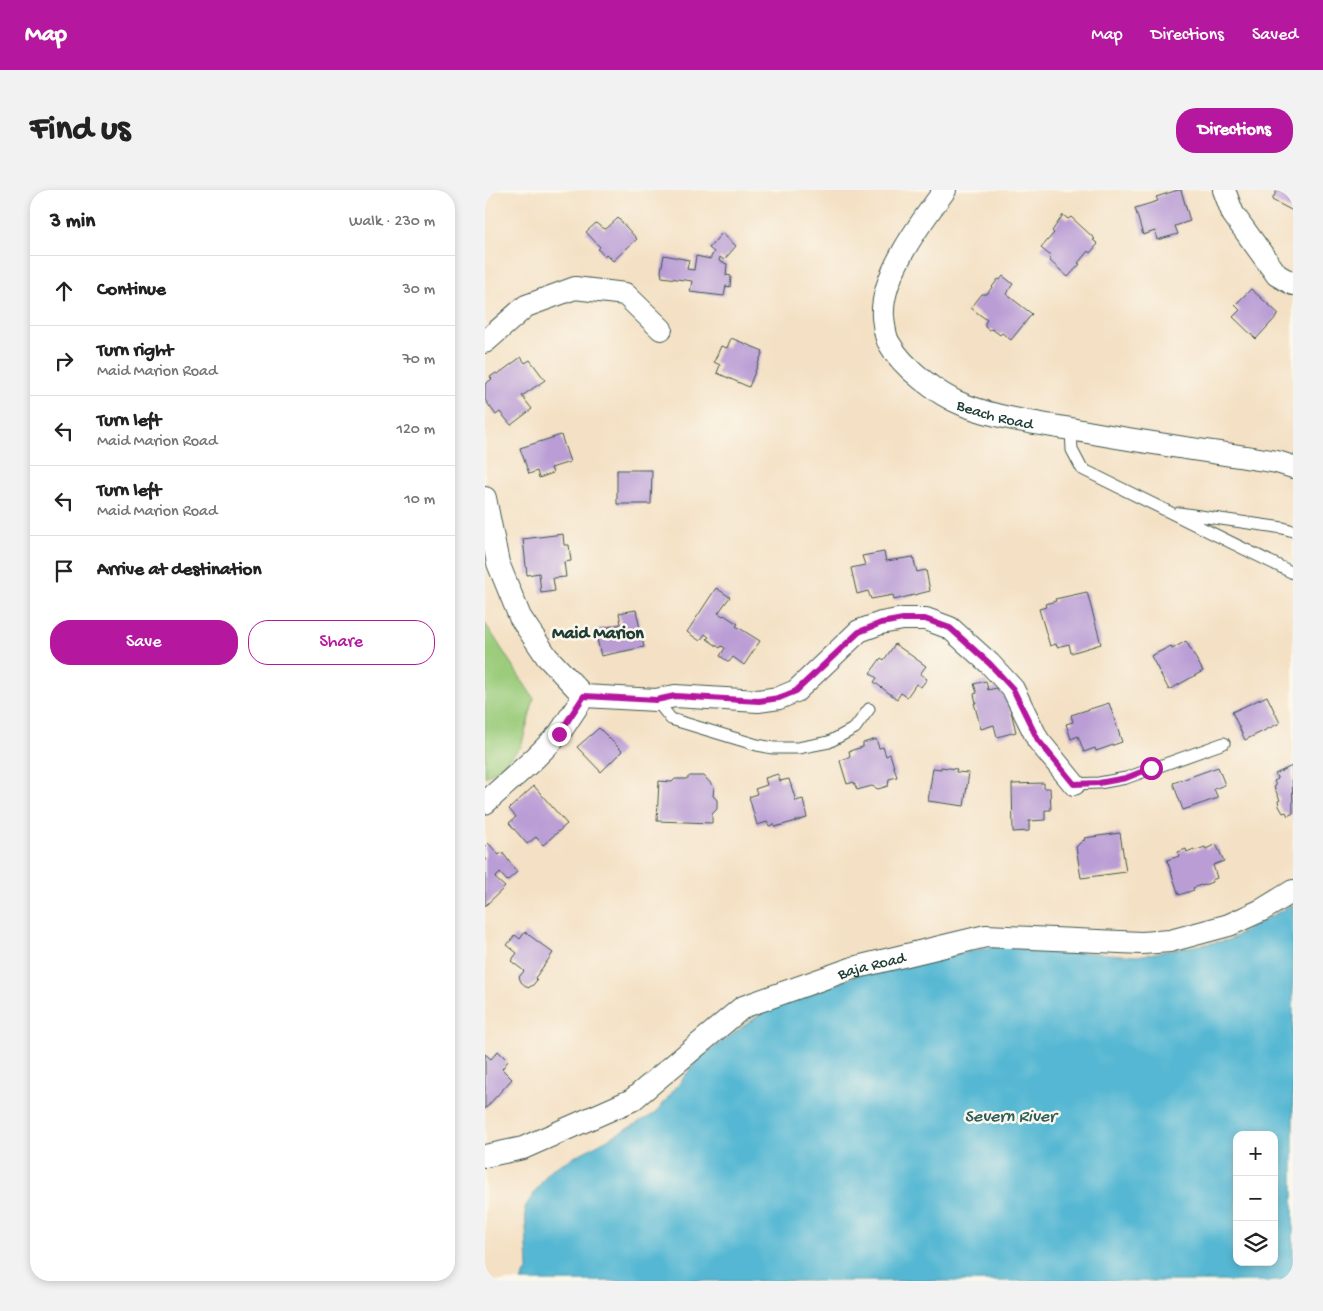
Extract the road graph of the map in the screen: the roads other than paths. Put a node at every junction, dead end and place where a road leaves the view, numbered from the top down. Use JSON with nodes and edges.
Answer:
{"nodes":[{"id":1,"x":945,"y":190,"type":"edge"},
{"id":2,"x":1224,"y":190,"type":"edge"},
{"id":3,"x":1293,"y":284,"type":"edge"},
{"id":4,"x":661,"y":329,"type":"dead end"},
{"id":5,"x":485,"y":342,"type":"edge"},
{"id":6,"x":1071,"y":429,"type":"junction"},
{"id":7,"x":1293,"y":467,"type":"edge"},
{"id":8,"x":485,"y":498,"type":"edge"},
{"id":9,"x":1170,"y":512,"type":"junction"},
{"id":10,"x":1293,"y":531,"type":"edge"},
{"id":11,"x":1293,"y":573,"type":"edge"},
{"id":12,"x":584,"y":696,"type":"junction"},
{"id":13,"x":656,"y":700,"type":"junction"},
{"id":14,"x":869,"y":709,"type":"dead end"},
{"id":15,"x":1224,"y":743,"type":"dead end"},
{"id":16,"x":1074,"y":784,"type":"joint"},
{"id":17,"x":485,"y":803,"type":"edge"},
{"id":18,"x":1293,"y":891,"type":"edge"},
{"id":19,"x":485,"y":1156,"type":"edge"}],
"edges":[{"from":1,"to":6,"type":"street","name":"Beach Road"},
{"from":2,"to":3,"type":"street"},
{"from":4,"to":5,"type":"street"},
{"from":6,"to":7,"type":"street","name":"Beach Road"},
{"from":6,"to":9,"type":"lane"},
{"from":8,"to":12,"type":"street"},
{"from":9,"to":10,"type":"lane"},
{"from":9,"to":11,"type":"lane"},
{"from":12,"to":13,"type":"street"},
{"from":12,"to":17,"type":"street"},
{"from":13,"to":14,"type":"lane"},
{"from":13,"to":16,"type":"street"},
{"from":15,"to":16,"type":"lane"},
{"from":18,"to":19,"type":"street","name":"Baja Road"}]}
